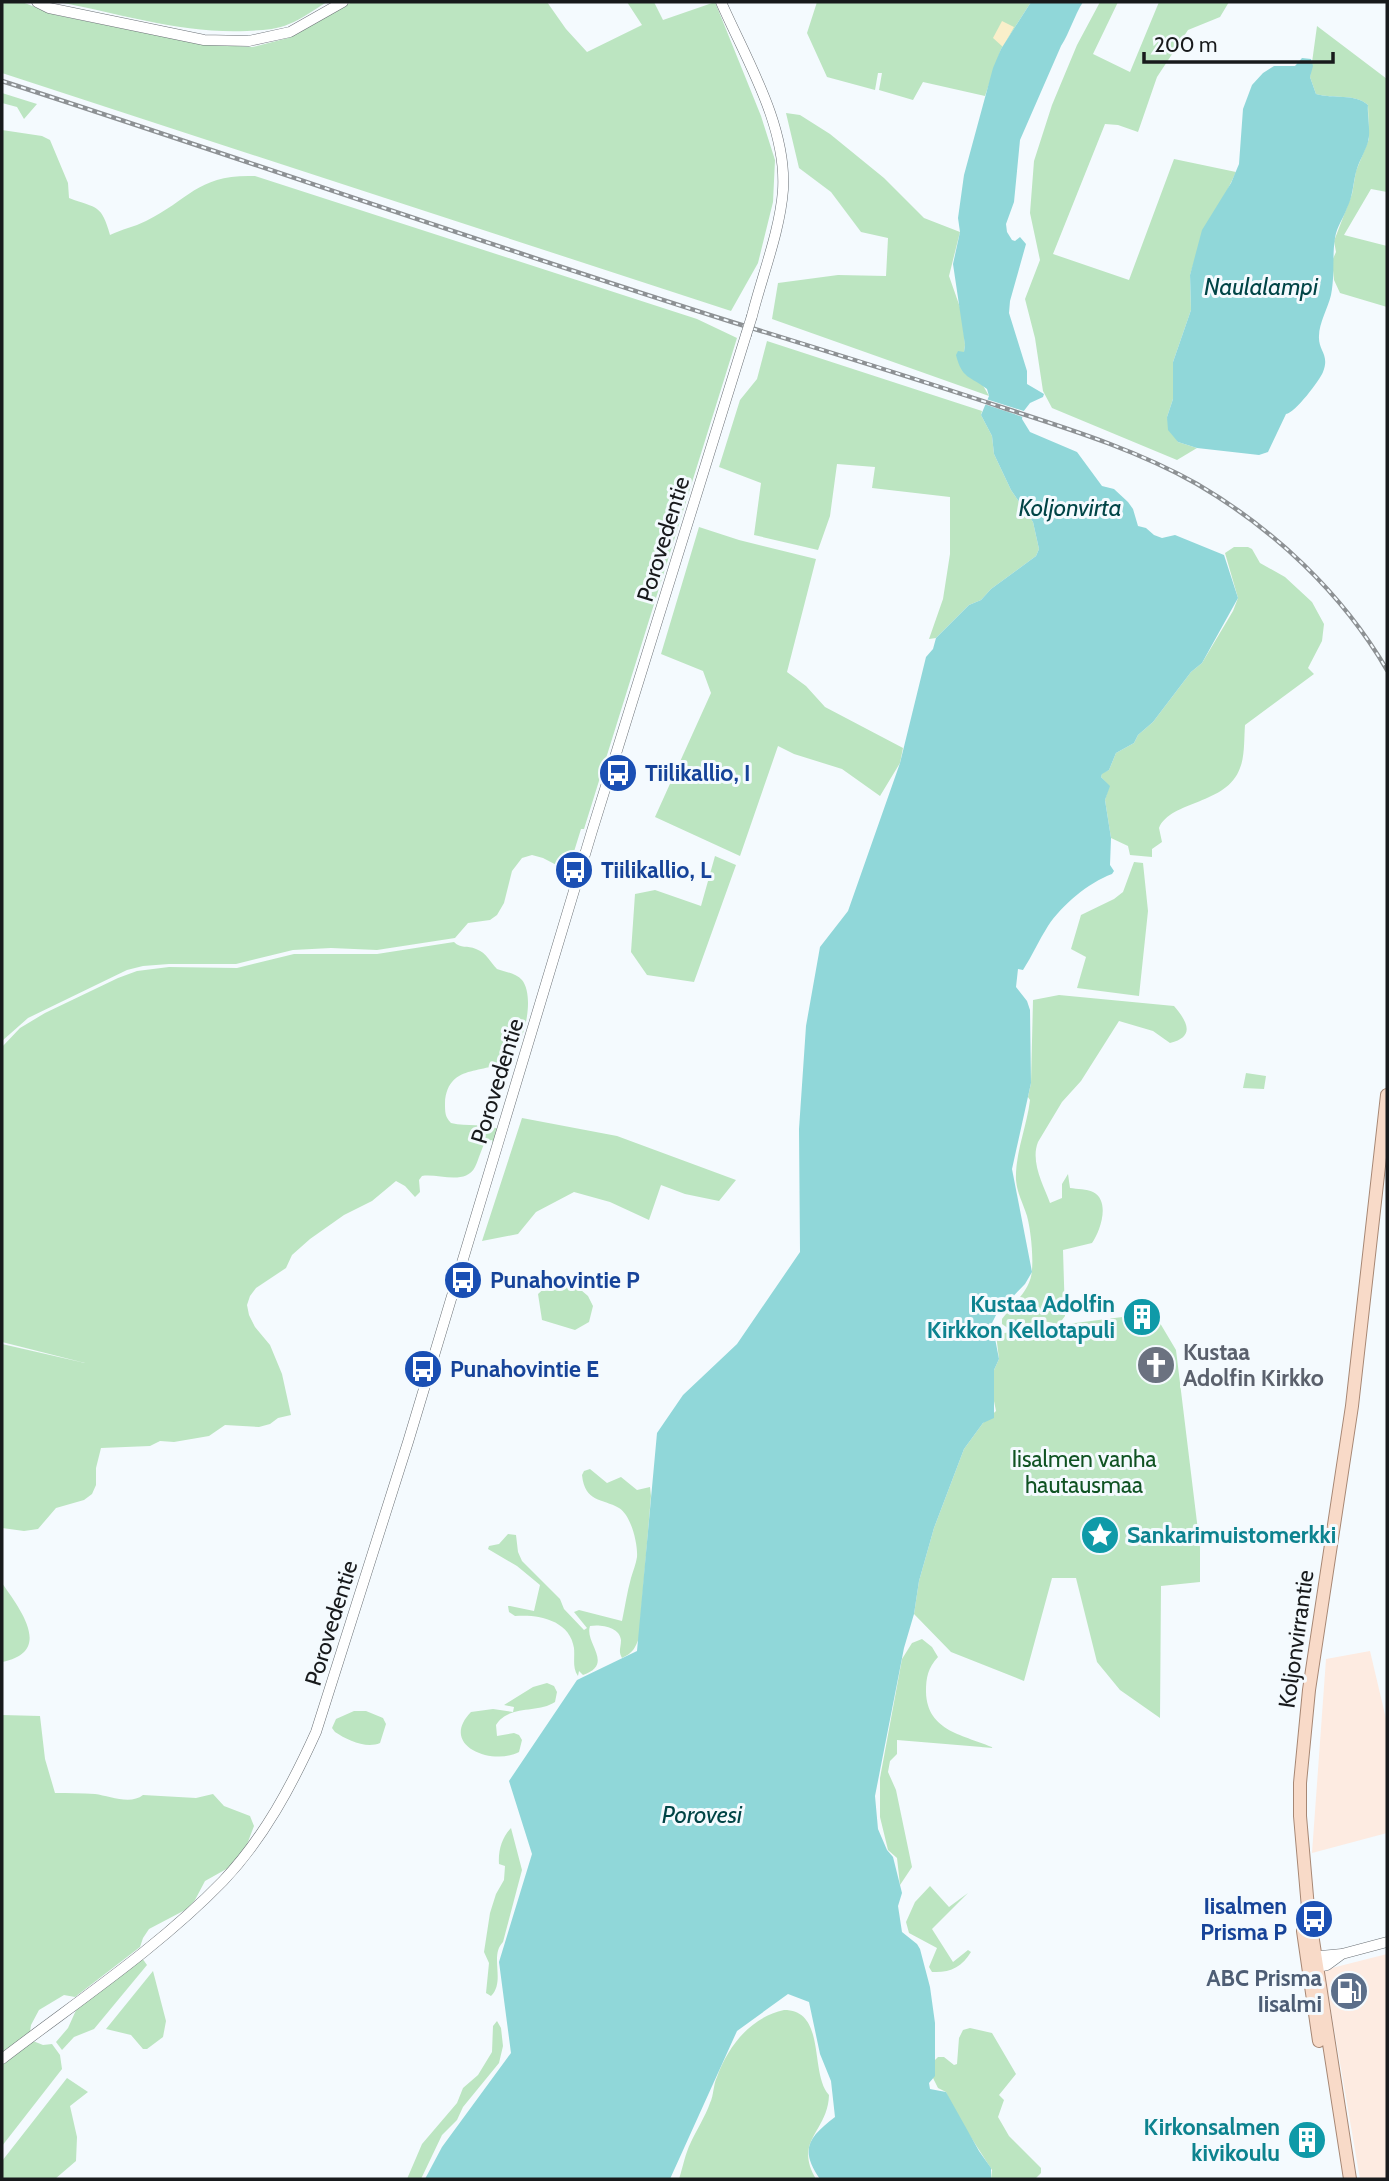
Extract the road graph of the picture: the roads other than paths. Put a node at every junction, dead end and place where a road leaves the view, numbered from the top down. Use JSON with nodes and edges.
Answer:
{"nodes":[{"id":1,"x":37,"y":2,"type":"edge"},
{"id":2,"x":343,"y":2,"type":"edge"},
{"id":3,"x":721,"y":2,"type":"edge"},
{"id":4,"x":1387,"y":1095,"type":"edge"},
{"id":5,"x":1387,"y":1942,"type":"edge"},
{"id":6,"x":1311,"y":1962,"type":"junction"},
{"id":7,"x":2,"y":2059,"type":"edge"},
{"id":8,"x":1342,"y":2179,"type":"edge"},
{"id":9,"x":1350,"y":2179,"type":"edge"}],
"edges":[{"from":1,"to":2,"type":"street"},
{"from":3,"to":7,"type":"street","name":"Porovedentie","bridge":true},
{"from":4,"to":6,"type":"main road","name":"Koljonvirrantie"},
{"from":5,"to":6,"type":"street"},
{"from":6,"to":8,"type":"main road","name":"Koljonvirrantie"},
{"from":6,"to":9,"type":"main road","name":"Koljonvirrantie"}]}
